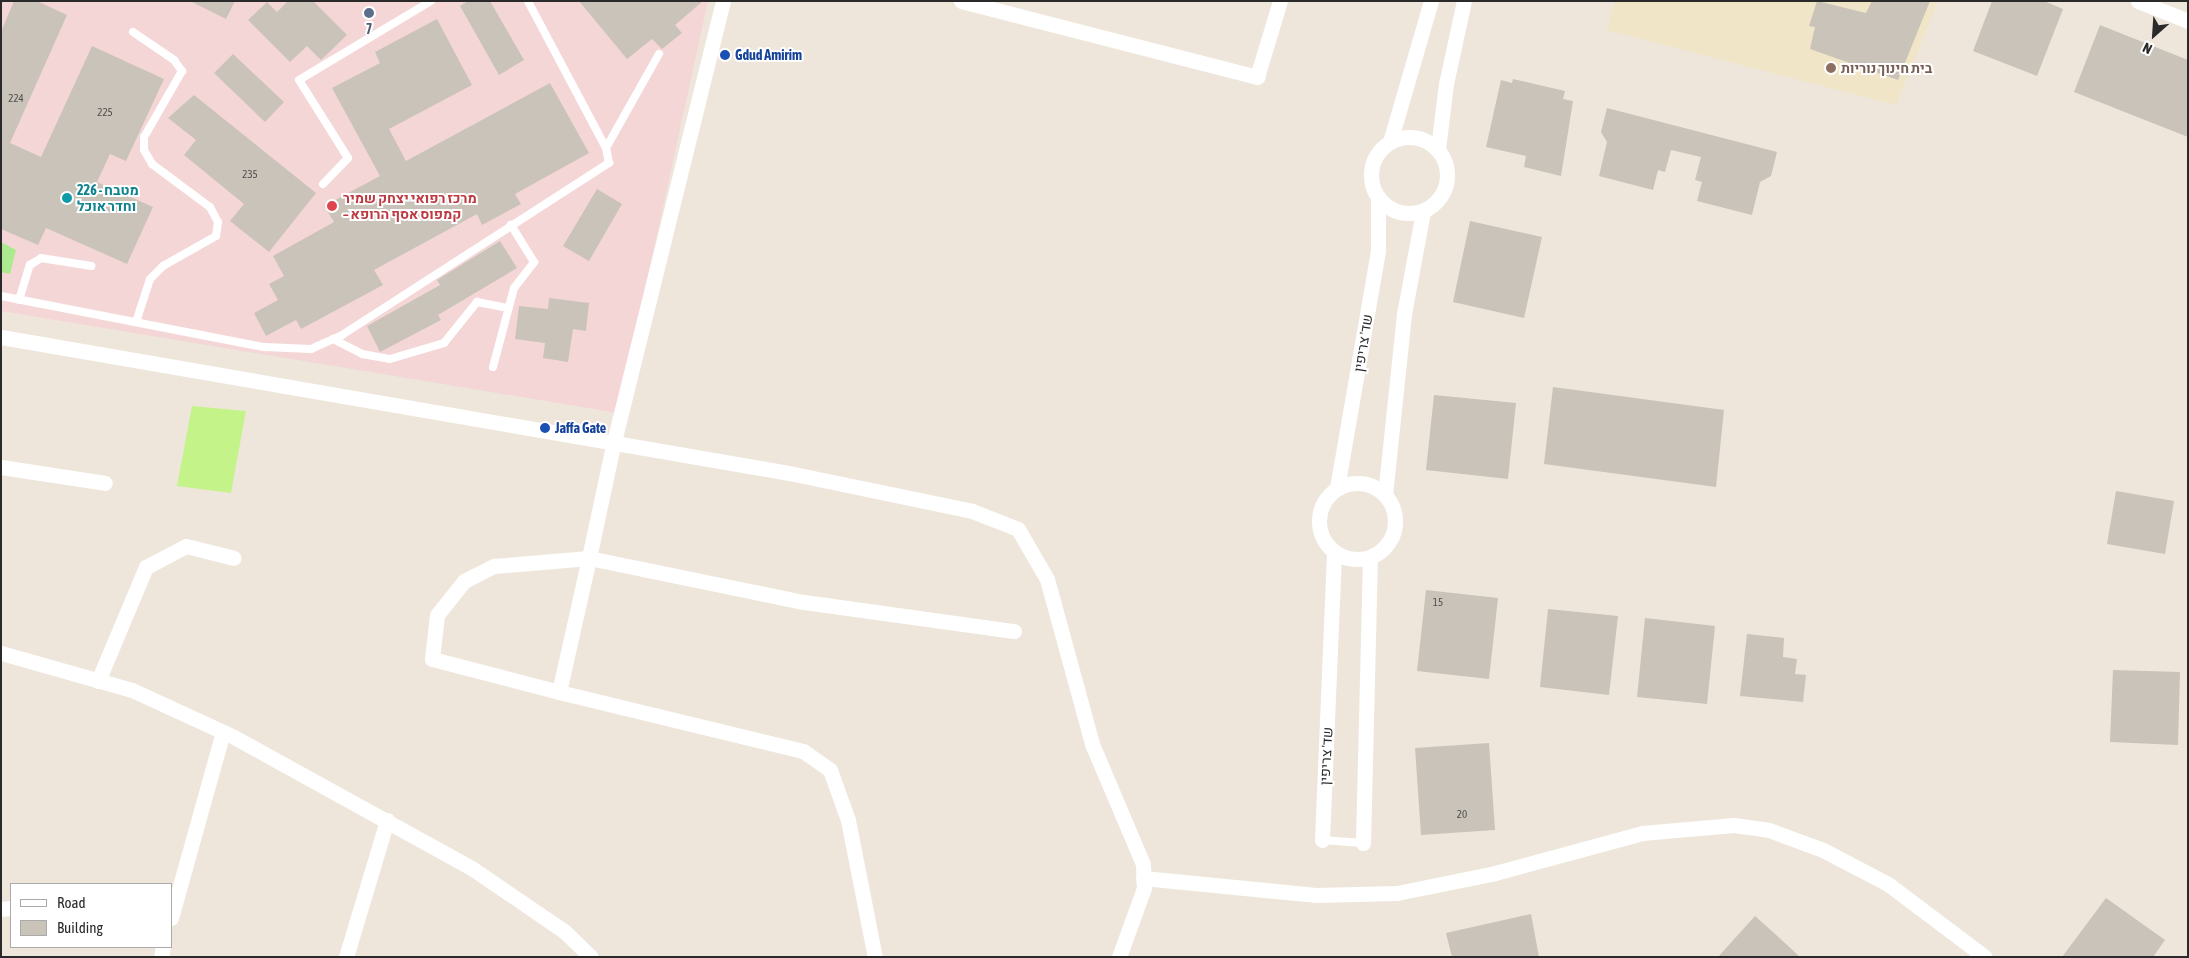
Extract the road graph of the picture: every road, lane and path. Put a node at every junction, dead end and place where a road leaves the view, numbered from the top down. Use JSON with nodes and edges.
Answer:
{"nodes":[{"id":1,"x":431,"y":1,"type":"edge"},
{"id":2,"x":528,"y":1,"type":"edge"},
{"id":3,"x":722,"y":1,"type":"edge"},
{"id":4,"x":961,"y":1,"type":"edge"},
{"id":5,"x":1280,"y":1,"type":"edge"},
{"id":6,"x":1431,"y":1,"type":"edge"},
{"id":7,"x":1464,"y":1,"type":"edge"},
{"id":8,"x":2138,"y":1,"type":"edge"},
{"id":9,"x":1023,"y":8,"type":"edge"},
{"id":10,"x":2188,"y":21,"type":"edge"},
{"id":11,"x":133,"y":32,"type":"dead end"},
{"id":12,"x":659,"y":54,"type":"dead end"},
{"id":13,"x":1390,"y":142,"type":"junction"},
{"id":14,"x":606,"y":148,"type":"junction"},
{"id":15,"x":1438,"y":149,"type":"junction"},
{"id":16,"x":323,"y":184,"type":"dead end"},
{"id":17,"x":1378,"y":198,"type":"junction"},
{"id":18,"x":1423,"y":211,"type":"junction"},
{"id":19,"x":511,"y":226,"type":"junction"},
{"id":20,"x":91,"y":266,"type":"dead end"},
{"id":21,"x":1,"y":296,"type":"edge"},
{"id":22,"x":19,"y":300,"type":"junction"},
{"id":23,"x":508,"y":308,"type":"junction"},
{"id":24,"x":136,"y":322,"type":"junction"},
{"id":25,"x":1,"y":337,"type":"edge"},
{"id":26,"x":333,"y":339,"type":"junction"},
{"id":27,"x":493,"y":367,"type":"dead end"},
{"id":28,"x":614,"y":441,"type":"junction"},
{"id":29,"x":1,"y":466,"type":"edge"},
{"id":30,"x":106,"y":483,"type":"dead end"},
{"id":31,"x":1338,"y":488,"type":"junction"},
{"id":32,"x":1385,"y":495,"type":"junction"},
{"id":33,"x":1334,"y":553,"type":"junction"},
{"id":34,"x":234,"y":558,"type":"dead end"},
{"id":35,"x":589,"y":558,"type":"junction"},
{"id":36,"x":1370,"y":558,"type":"junction"},
{"id":37,"x":1014,"y":631,"type":"dead end"},
{"id":38,"x":1,"y":652,"type":"edge"},
{"id":39,"x":98,"y":681,"type":"junction"},
{"id":40,"x":559,"y":692,"type":"junction"},
{"id":41,"x":223,"y":732,"type":"junction"},
{"id":42,"x":387,"y":820,"type":"junction"},
{"id":43,"x":1322,"y":840,"type":"joint"},
{"id":44,"x":1363,"y":843,"type":"joint"},
{"id":45,"x":1144,"y":878,"type":"junction"},
{"id":46,"x":172,"y":914,"type":"edge"},
{"id":47,"x":346,"y":957,"type":"edge"},
{"id":48,"x":591,"y":957,"type":"edge"},
{"id":49,"x":875,"y":957,"type":"edge"},
{"id":50,"x":1119,"y":957,"type":"edge"},
{"id":51,"x":1985,"y":957,"type":"edge"}],
"edges":[{"from":1,"to":16,"type":"lane"},
{"from":2,"to":14,"type":"lane"},
{"from":3,"to":28,"type":"street"},
{"from":4,"to":9,"type":"street"},
{"from":5,"to":9,"type":"street"},
{"from":6,"to":13,"type":"street"},
{"from":7,"to":15,"type":"street"},
{"from":8,"to":10,"type":"street"},
{"from":11,"to":24,"type":"lane"},
{"from":12,"to":14,"type":"lane"},
{"from":13,"to":15,"type":"street"},
{"from":13,"to":17,"type":"street"},
{"from":14,"to":19,"type":"lane"},
{"from":15,"to":18,"type":"street"},
{"from":17,"to":18,"type":"street"},
{"from":17,"to":31,"type":"street","name":"שד' צריפין"},
{"from":18,"to":32,"type":"street"},
{"from":19,"to":23,"type":"lane"},
{"from":19,"to":26,"type":"lane"},
{"from":20,"to":22,"type":"lane"},
{"from":21,"to":22,"type":"lane"},
{"from":22,"to":24,"type":"lane"},
{"from":23,"to":26,"type":"lane"},
{"from":23,"to":27,"type":"lane"},
{"from":24,"to":26,"type":"lane"},
{"from":25,"to":28,"type":"street"},
{"from":28,"to":35,"type":"street"},
{"from":28,"to":45,"type":"street"},
{"from":29,"to":30,"type":"street"},
{"from":31,"to":32,"type":"street"},
{"from":31,"to":33,"type":"street"},
{"from":32,"to":36,"type":"street"},
{"from":33,"to":36,"type":"street"},
{"from":33,"to":43,"type":"street","name":"שד' צריפין"},
{"from":34,"to":39,"type":"street"},
{"from":35,"to":37,"type":"street"},
{"from":35,"to":40,"type":"street"},
{"from":35,"to":40,"type":"street"},
{"from":36,"to":44,"type":"street"},
{"from":38,"to":39,"type":"street"},
{"from":39,"to":41,"type":"street"},
{"from":40,"to":49,"type":"street"},
{"from":41,"to":42,"type":"street"},
{"from":41,"to":46,"type":"street"},
{"from":42,"to":47,"type":"street"},
{"from":42,"to":48,"type":"street"},
{"from":43,"to":44,"type":"lane"},
{"from":45,"to":50,"type":"street"},
{"from":45,"to":51,"type":"street"}]}
